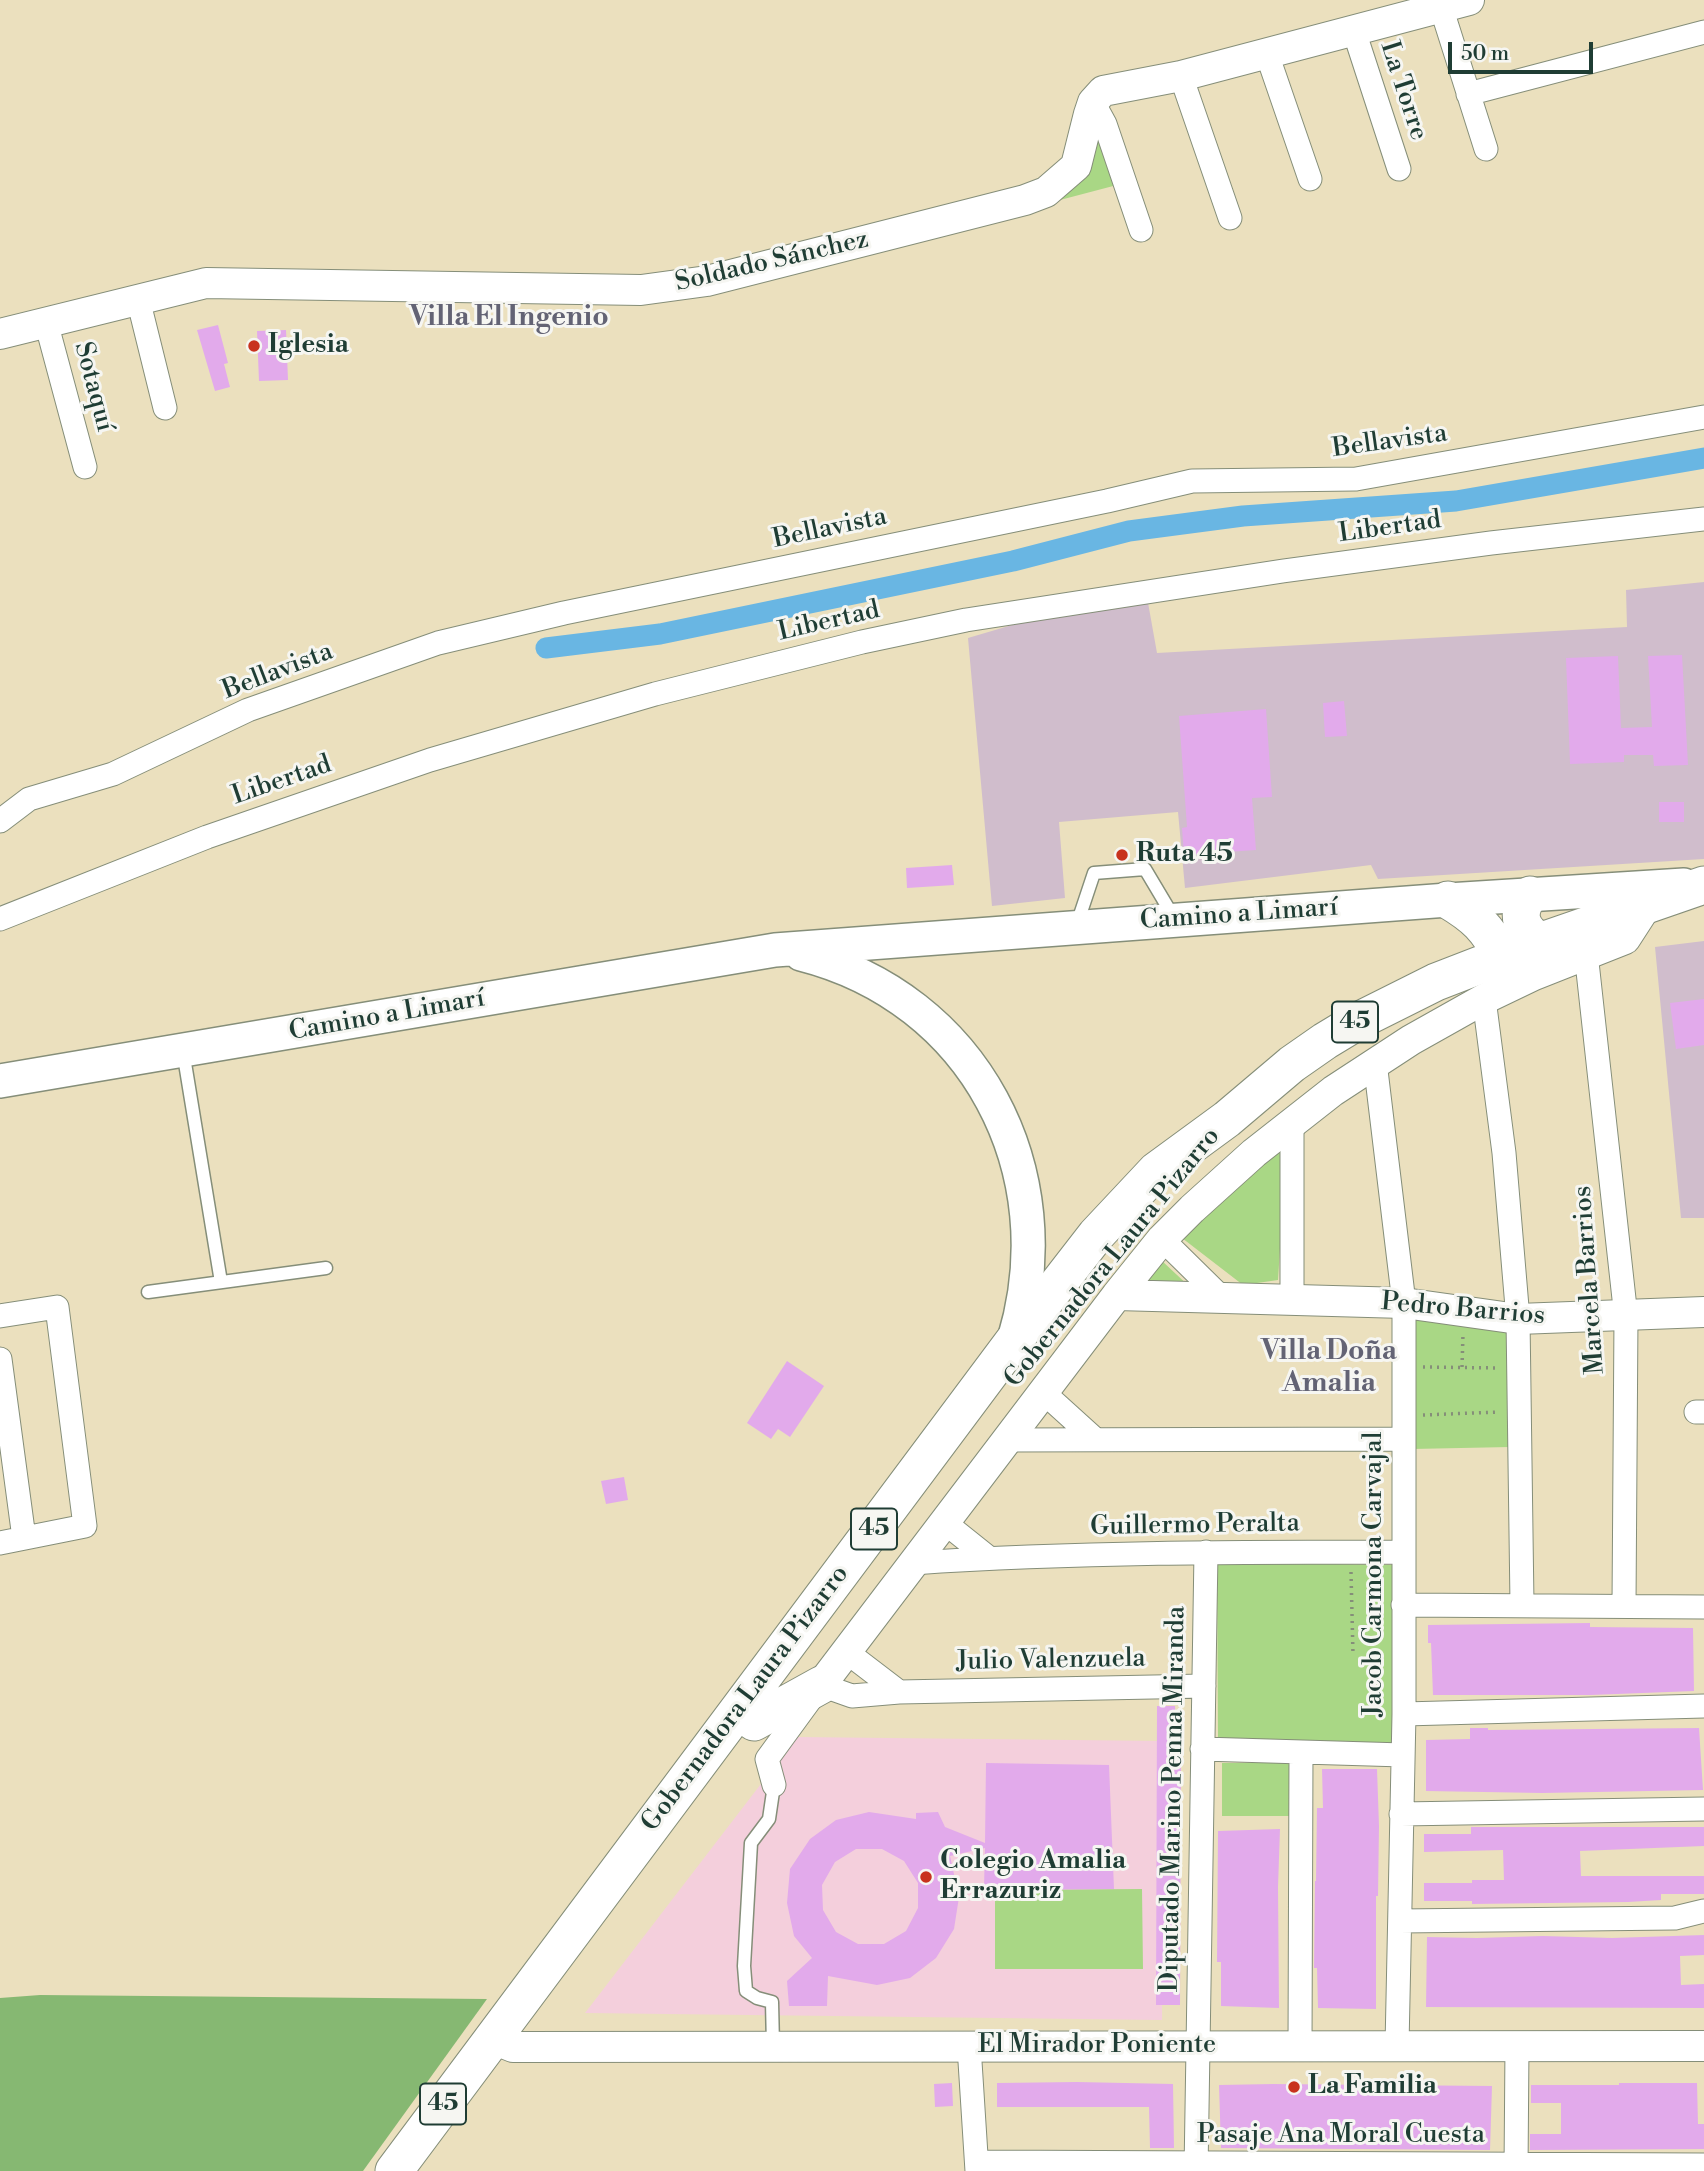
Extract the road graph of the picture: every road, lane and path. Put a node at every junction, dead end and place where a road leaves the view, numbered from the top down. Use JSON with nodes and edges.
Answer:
{"nodes":[{"id":1,"x":1469,"y":0,"type":"edge"},
{"id":2,"x":1441,"y":7,"type":"junction"},
{"id":3,"x":1354,"y":31,"type":"junction"},
{"id":4,"x":1704,"y":32,"type":"edge"},
{"id":5,"x":1267,"y":54,"type":"junction"},
{"id":6,"x":1181,"y":76,"type":"junction"},
{"id":7,"x":1468,"y":94,"type":"junction"},
{"id":8,"x":1093,"y":102,"type":"junction"},
{"id":9,"x":1486,"y":149,"type":"dead end"},
{"id":10,"x":1399,"y":169,"type":"dead end"},
{"id":11,"x":1310,"y":179,"type":"dead end"},
{"id":12,"x":1230,"y":218,"type":"dead end"},
{"id":13,"x":1141,"y":230,"type":"dead end"},
{"id":14,"x":138,"y":299,"type":"junction"},
{"id":15,"x":46,"y":322,"type":"junction"},
{"id":16,"x":0,"y":334,"type":"edge"},
{"id":17,"x":165,"y":408,"type":"dead end"},
{"id":18,"x":1704,"y":417,"type":"edge"},
{"id":19,"x":85,"y":467,"type":"dead end"},
{"id":20,"x":1704,"y":519,"type":"edge"},
{"id":21,"x":0,"y":821,"type":"edge"},
{"id":22,"x":1704,"y":885,"type":"edge"},
{"id":23,"x":1530,"y":895,"type":"junction"},
{"id":24,"x":1448,"y":900,"type":"junction"},
{"id":25,"x":1647,"y":905,"type":"junction"},
{"id":26,"x":0,"y":919,"type":"edge"},
{"id":27,"x":1175,"y":920,"type":"junction"},
{"id":28,"x":1076,"y":927,"type":"junction"},
{"id":29,"x":887,"y":940,"type":"junction"},
{"id":30,"x":1542,"y":941,"type":"junction"},
{"id":31,"x":775,"y":950,"type":"junction"},
{"id":32,"x":1586,"y":953,"type":"junction"},
{"id":33,"x":1502,"y":957,"type":"junction"},
{"id":34,"x":878,"y":983,"type":"junction"},
{"id":35,"x":1484,"y":999,"type":"junction"},
{"id":36,"x":183,"y":1051,"type":"junction"},
{"id":37,"x":1375,"y":1062,"type":"junction"},
{"id":38,"x":0,"y":1081,"type":"edge"},
{"id":39,"x":1227,"y":1119,"type":"junction"},
{"id":40,"x":1292,"y":1122,"type":"junction"},
{"id":41,"x":1163,"y":1239,"type":"junction"},
{"id":42,"x":326,"y":1268,"type":"dead end"},
{"id":43,"x":221,"y":1282,"type":"junction"},
{"id":44,"x":148,"y":1292,"type":"dead end"},
{"id":45,"x":1117,"y":1295,"type":"junction"},
{"id":46,"x":1222,"y":1298,"type":"junction"},
{"id":47,"x":1292,"y":1299,"type":"junction"},
{"id":48,"x":1404,"y":1303,"type":"junction"},
{"id":49,"x":1463,"y":1311,"type":"junction"},
{"id":50,"x":1704,"y":1312,"type":"edge"},
{"id":51,"x":0,"y":1316,"type":"edge"},
{"id":52,"x":1626,"y":1317,"type":"junction"},
{"id":53,"x":1518,"y":1319,"type":"junction"},
{"id":54,"x":1013,"y":1342,"type":"junction"},
{"id":55,"x":0,"y":1359,"type":"edge"},
{"id":56,"x":1404,"y":1367,"type":"junction"},
{"id":57,"x":1462,"y":1367,"type":"junction"},
{"id":58,"x":1509,"y":1368,"type":"dead end"},
{"id":59,"x":1044,"y":1392,"type":"junction"},
{"id":60,"x":1509,"y":1412,"type":"dead end"},
{"id":61,"x":1403,"y":1415,"type":"junction"},
{"id":62,"x":1403,"y":1439,"type":"junction"},
{"id":63,"x":1008,"y":1440,"type":"junction"},
{"id":64,"x":1096,"y":1440,"type":"junction"},
{"id":65,"x":961,"y":1446,"type":"junction"},
{"id":66,"x":944,"y":1522,"type":"junction"},
{"id":67,"x":24,"y":1538,"type":"junction"},
{"id":68,"x":0,"y":1543,"type":"edge"},
{"id":69,"x":1206,"y":1552,"type":"junction"},
{"id":70,"x":1350,"y":1552,"type":"junction"},
{"id":71,"x":1403,"y":1552,"type":"junction"},
{"id":72,"x":989,"y":1558,"type":"junction"},
{"id":73,"x":913,"y":1563,"type":"junction"},
{"id":74,"x":1522,"y":1604,"type":"junction"},
{"id":75,"x":1403,"y":1605,"type":"junction"},
{"id":76,"x":1624,"y":1605,"type":"junction"},
{"id":77,"x":1704,"y":1607,"type":"edge"},
{"id":78,"x":848,"y":1653,"type":"junction"},
{"id":79,"x":1353,"y":1655,"type":"dead end"},
{"id":80,"x":821,"y":1685,"type":"junction"},
{"id":81,"x":1204,"y":1686,"type":"junction"},
{"id":82,"x":899,"y":1692,"type":"junction"},
{"id":83,"x":1704,"y":1706,"type":"edge"},
{"id":84,"x":1404,"y":1714,"type":"junction"},
{"id":85,"x":754,"y":1722,"type":"junction"},
{"id":86,"x":1202,"y":1749,"type":"junction"},
{"id":87,"x":1301,"y":1752,"type":"junction"},
{"id":88,"x":1403,"y":1755,"type":"junction"},
{"id":89,"x":774,"y":1785,"type":"joint"},
{"id":90,"x":1704,"y":1809,"type":"edge"},
{"id":91,"x":1401,"y":1814,"type":"junction"},
{"id":92,"x":1704,"y":1912,"type":"edge"},
{"id":93,"x":1399,"y":1922,"type":"junction"},
{"id":94,"x":502,"y":2042,"type":"junction"},
{"id":95,"x":773,"y":2046,"type":"junction"},
{"id":96,"x":969,"y":2046,"type":"junction"},
{"id":97,"x":1197,"y":2046,"type":"junction"},
{"id":98,"x":1300,"y":2046,"type":"junction"},
{"id":99,"x":1397,"y":2046,"type":"junction"},
{"id":100,"x":1517,"y":2046,"type":"junction"},
{"id":101,"x":1704,"y":2046,"type":"edge"},
{"id":102,"x":1704,"y":2165,"type":"edge"},
{"id":103,"x":977,"y":2167,"type":"edge"},
{"id":104,"x":1196,"y":2167,"type":"edge"},
{"id":105,"x":1516,"y":2168,"type":"edge"},
{"id":106,"x":394,"y":2171,"type":"edge"},
{"id":107,"x":420,"y":2171,"type":"edge"}],
"edges":[{"from":1,"to":2,"type":"street"},
{"from":2,"to":3,"type":"street"},
{"from":2,"to":7,"type":"street"},
{"from":3,"to":5,"type":"street"},
{"from":3,"to":10,"type":"street","name":"La Torre"},
{"from":4,"to":7,"type":"street"},
{"from":5,"to":6,"type":"street"},
{"from":5,"to":11,"type":"street"},
{"from":6,"to":8,"type":"street"},
{"from":6,"to":12,"type":"street"},
{"from":7,"to":9,"type":"street"},
{"from":8,"to":13,"type":"street"},
{"from":8,"to":14,"type":"street","name":"Soldado Sánchez"},
{"from":14,"to":15,"type":"street","name":"Soldado Sánchez"},
{"from":14,"to":17,"type":"street"},
{"from":15,"to":16,"type":"street","name":"Soldado Sánchez"},
{"from":15,"to":19,"type":"street","name":"Sotaquí"},
{"from":18,"to":21,"type":"street","name":"Bellavista"},
{"from":20,"to":26,"type":"street","name":"Libertad"},
{"from":22,"to":23,"type":"main road","name":"Camino a Limarí"},
{"from":22,"to":25,"type":"main road","name":"Gobernadora Laura Pizarro","number":"45"},
{"from":23,"to":24,"type":"main road","name":"Camino a Limarí"},
{"from":23,"to":30,"type":"main road"},
{"from":24,"to":27,"type":"main road","name":"Camino a Limarí"},
{"from":24,"to":33,"type":"main road"},
{"from":25,"to":30,"type":"main road","name":"Gobernadora Laura Pizarro","number":"45"},
{"from":25,"to":32,"type":"street","name":"Gobernadora Laura Pizarro"},
{"from":27,"to":28,"type":"main road","name":"Camino a Limarí"},
{"from":27,"to":28,"type":"lane"},
{"from":28,"to":29,"type":"main road","name":"Camino a Limarí"},
{"from":29,"to":31,"type":"main road","name":"Camino a Limarí"},
{"from":29,"to":34,"type":"main road"},
{"from":30,"to":33,"type":"main road","name":"Gobernadora Laura Pizarro","number":"45"},
{"from":31,"to":34,"type":"main road","name":"Camino a Limarí"},
{"from":31,"to":36,"type":"main road","name":"Camino a Limarí"},
{"from":32,"to":35,"type":"street","name":"Gobernadora Laura Pizarro"},
{"from":32,"to":52,"type":"street","name":"Marcela Barrios"},
{"from":33,"to":39,"type":"main road","name":"Gobernadora Laura Pizarro","number":"45"},
{"from":34,"to":54,"type":"main road","name":"Camino a Limarí"},
{"from":35,"to":37,"type":"street","name":"Gobernadora Laura Pizarro"},
{"from":35,"to":53,"type":"street"},
{"from":36,"to":38,"type":"main road","name":"Camino a Limarí"},
{"from":36,"to":43,"type":"lane"},
{"from":37,"to":40,"type":"street","name":"Gobernadora Laura Pizarro"},
{"from":37,"to":48,"type":"street","name":"Jacob Carmona Carvajal"},
{"from":39,"to":54,"type":"main road","name":"Gobernadora Laura Pizarro","number":"45"},
{"from":39,"to":65,"type":"main road","name":"Gobernadora Laura Pizarro","number":"45"},
{"from":40,"to":41,"type":"street","name":"Gobernadora Laura Pizarro"},
{"from":40,"to":47,"type":"street"},
{"from":41,"to":45,"type":"street","name":"Gobernadora Laura Pizarro"},
{"from":41,"to":46,"type":"street"},
{"from":42,"to":43,"type":"lane"},
{"from":43,"to":44,"type":"lane"},
{"from":45,"to":46,"type":"street","name":"Pedro Barrios"},
{"from":45,"to":59,"type":"street","name":"Gobernadora Laura Pizarro"},
{"from":46,"to":47,"type":"street","name":"Pedro Barrios"},
{"from":47,"to":48,"type":"street","name":"Pedro Barrios"},
{"from":48,"to":49,"type":"street","name":"Pedro Barrios"},
{"from":48,"to":56,"type":"street","name":"Jacob Carmona Carvajal"},
{"from":49,"to":53,"type":"street","name":"Pedro Barrios"},
{"from":49,"to":57,"type":"path"},
{"from":50,"to":52,"type":"street","name":"Pedro Barrios"},
{"from":51,"to":67,"type":"street"},
{"from":52,"to":53,"type":"street","name":"Pedro Barrios"},
{"from":52,"to":76,"type":"street","name":"Marcela Barrios"},
{"from":53,"to":74,"type":"street"},
{"from":54,"to":65,"type":"main road"},
{"from":54,"to":94,"type":"main road","name":"Gobernadora Laura Pizarro","number":"45"},
{"from":55,"to":67,"type":"street"},
{"from":56,"to":57,"type":"path"},
{"from":56,"to":61,"type":"street","name":"Jacob Carmona Carvajal"},
{"from":57,"to":58,"type":"path"},
{"from":59,"to":63,"type":"street","name":"Gobernadora Laura Pizarro"},
{"from":59,"to":64,"type":"street"},
{"from":60,"to":61,"type":"path"},
{"from":61,"to":62,"type":"street","name":"Jacob Carmona Carvajal"},
{"from":62,"to":64,"type":"street"},
{"from":62,"to":71,"type":"street","name":"Jacob Carmona Carvajal"},
{"from":63,"to":64,"type":"street"},
{"from":63,"to":66,"type":"street","name":"Gobernadora Laura Pizarro"},
{"from":65,"to":85,"type":"main road","name":"Gobernadora Laura Pizarro","number":"45"},
{"from":66,"to":72,"type":"street"},
{"from":66,"to":73,"type":"street","name":"Gobernadora Laura Pizarro"},
{"from":67,"to":68,"type":"street"},
{"from":69,"to":70,"type":"street","name":"Guillermo Peralta"},
{"from":69,"to":72,"type":"street","name":"Guillermo Peralta"},
{"from":69,"to":81,"type":"street","name":"Diputado Marino Penna Miranda"},
{"from":70,"to":71,"type":"street","name":"Guillermo Peralta"},
{"from":70,"to":79,"type":"path"},
{"from":71,"to":75,"type":"street","name":"Jacob Carmona Carvajal"},
{"from":72,"to":73,"type":"street","name":"Guillermo Peralta"},
{"from":73,"to":78,"type":"street","name":"Gobernadora Laura Pizarro"},
{"from":74,"to":75,"type":"street"},
{"from":74,"to":76,"type":"street"},
{"from":75,"to":84,"type":"street","name":"Jacob Carmona Carvajal"},
{"from":76,"to":77,"type":"street"},
{"from":78,"to":80,"type":"street","name":"Gobernadora Laura Pizarro"},
{"from":78,"to":82,"type":"street"},
{"from":80,"to":82,"type":"street","name":"Julio Valenzuela"},
{"from":80,"to":85,"type":"main road"},
{"from":80,"to":89,"type":"street","name":"Gobernadora Laura Pizarro"},
{"from":81,"to":82,"type":"street","name":"Julio Valenzuela"},
{"from":81,"to":86,"type":"street","name":"Diputado Marino Penna Miranda"},
{"from":83,"to":84,"type":"street"},
{"from":84,"to":88,"type":"street","name":"Jacob Carmona Carvajal"},
{"from":85,"to":94,"type":"main road","name":"Gobernadora Laura Pizarro","number":"45"},
{"from":86,"to":87,"type":"street"},
{"from":86,"to":97,"type":"street","name":"Diputado Marino Penna Miranda"},
{"from":87,"to":88,"type":"street"},
{"from":87,"to":98,"type":"street"},
{"from":88,"to":91,"type":"street","name":"Jacob Carmona Carvajal"},
{"from":89,"to":95,"type":"lane"},
{"from":90,"to":91,"type":"street"},
{"from":91,"to":93,"type":"street","name":"Jacob Carmona Carvajal"},
{"from":92,"to":93,"type":"street"},
{"from":93,"to":99,"type":"street","name":"Jacob Carmona Carvajal"},
{"from":94,"to":95,"type":"street","name":"El Mirador Poniente"},
{"from":94,"to":106,"type":"main road","name":"Gobernadora Laura Pizarro","number":"45"},
{"from":94,"to":107,"type":"main road","name":"Gobernadora Laura Pizarro","number":"45"},
{"from":95,"to":96,"type":"street","name":"El Mirador Poniente"},
{"from":96,"to":97,"type":"street","name":"El Mirador Poniente"},
{"from":96,"to":103,"type":"street"},
{"from":97,"to":98,"type":"street","name":"El Mirador Poniente"},
{"from":97,"to":104,"type":"street","name":"Diputado Marino Penna Miranda"},
{"from":98,"to":99,"type":"street","name":"El Mirador Poniente"},
{"from":99,"to":100,"type":"street","name":"El Mirador Poniente"},
{"from":100,"to":101,"type":"street","name":"El Mirador Poniente"},
{"from":100,"to":105,"type":"street"},
{"from":102,"to":105,"type":"street","name":"Pasaje Ana Moral Cuesta"},
{"from":103,"to":104,"type":"street","name":"Pasaje Ana Moral Cuesta"},
{"from":104,"to":105,"type":"street","name":"Pasaje Ana Moral Cuesta"}]}
